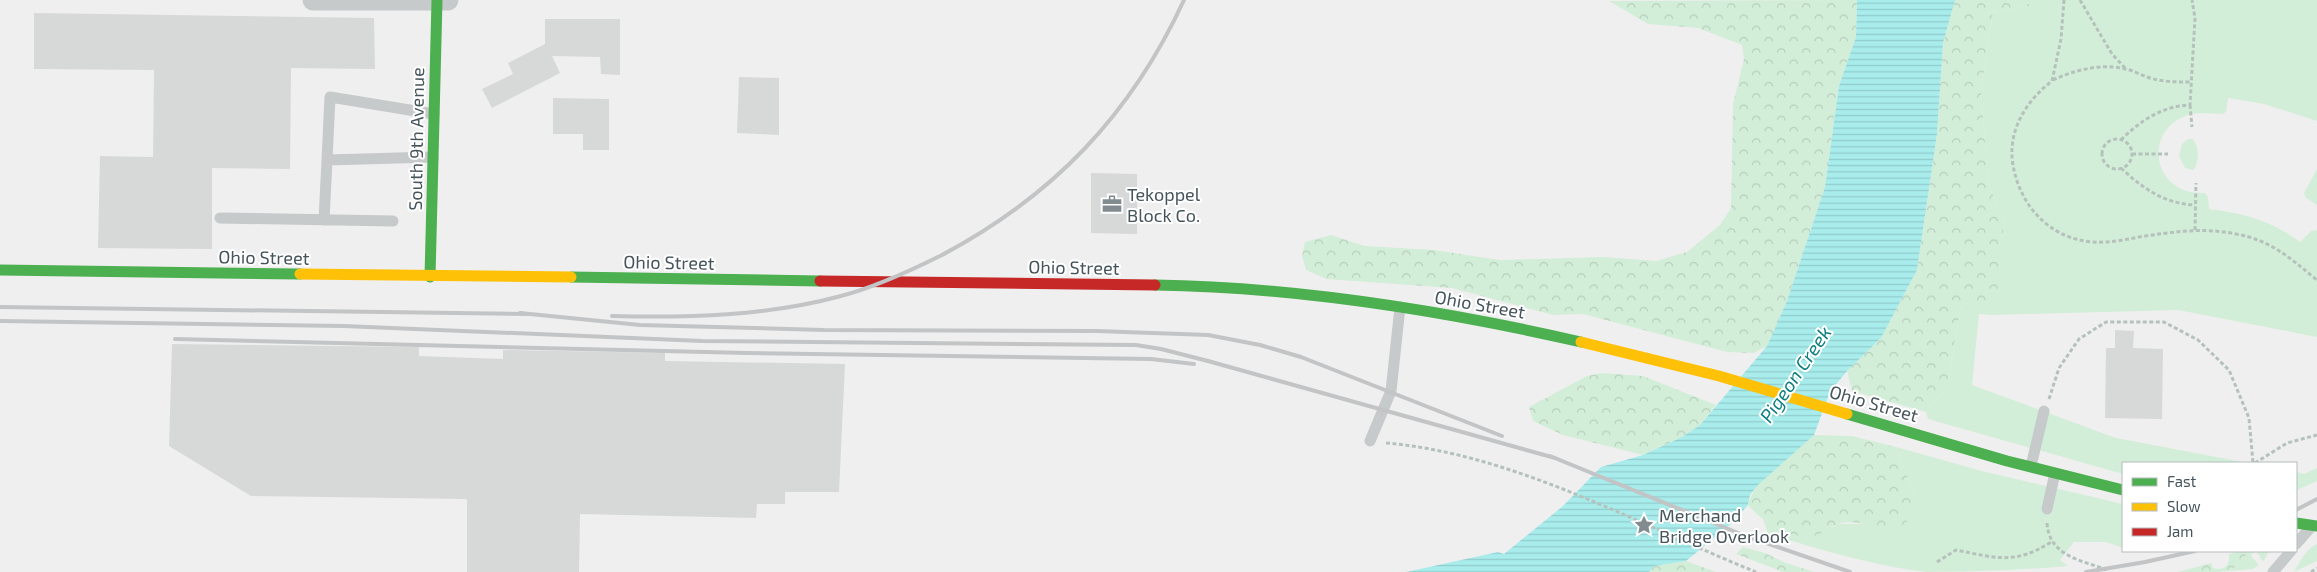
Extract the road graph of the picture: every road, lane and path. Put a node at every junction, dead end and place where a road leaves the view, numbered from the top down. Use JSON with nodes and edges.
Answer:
{"nodes":[{"id":1,"x":313,"y":0,"type":"edge"},
{"id":2,"x":441,"y":0,"type":"edge"},
{"id":3,"x":2064,"y":0,"type":"edge"},
{"id":4,"x":2080,"y":0,"type":"edge"},
{"id":5,"x":2192,"y":0,"type":"edge"},
{"id":6,"x":2126,"y":69,"type":"junction"},
{"id":7,"x":2052,"y":81,"type":"junction"},
{"id":8,"x":2190,"y":82,"type":"junction"},
{"id":9,"x":2190,"y":105,"type":"junction"},
{"id":10,"x":434,"y":114,"type":"junction"},
{"id":11,"x":2192,"y":127,"type":"dead end"},
{"id":12,"x":2121,"y":140,"type":"junction"},
{"id":13,"x":2132,"y":154,"type":"junction"},
{"id":14,"x":2168,"y":154,"type":"dead end"},
{"id":15,"x":433,"y":157,"type":"junction"},
{"id":16,"x":327,"y":160,"type":"junction"},
{"id":17,"x":2121,"y":168,"type":"junction"},
{"id":18,"x":2196,"y":182,"type":"dead end"},
{"id":19,"x":2195,"y":206,"type":"junction"},
{"id":20,"x":220,"y":218,"type":"dead end"},
{"id":21,"x":324,"y":220,"type":"junction"},
{"id":22,"x":393,"y":221,"type":"dead end"},
{"id":23,"x":2195,"y":230,"type":"junction"},
{"id":24,"x":0,"y":270,"type":"edge"},
{"id":25,"x":430,"y":277,"type":"junction"},
{"id":26,"x":2317,"y":280,"type":"edge"},
{"id":27,"x":1400,"y":307,"type":"junction"},
{"id":28,"x":2044,"y":411,"type":"joint"},
{"id":29,"x":2317,"y":435,"type":"edge"},
{"id":30,"x":1370,"y":441,"type":"joint"},
{"id":31,"x":2254,"y":462,"type":"edge"},
{"id":32,"x":2256,"y":462,"type":"edge"},
{"id":33,"x":2030,"y":466,"type":"junction"},
{"id":34,"x":2055,"y":473,"type":"junction"},
{"id":35,"x":2122,"y":490,"type":"edge"},
{"id":36,"x":2046,"y":510,"type":"joint"},
{"id":37,"x":2297,"y":523,"type":"edge"},
{"id":38,"x":2314,"y":526,"type":"edge"},
{"id":39,"x":2051,"y":542,"type":"junction"},
{"id":40,"x":2297,"y":543,"type":"edge"},
{"id":41,"x":2289,"y":552,"type":"edge"},
{"id":42,"x":1937,"y":562,"type":"dead end"},
{"id":43,"x":2317,"y":568,"type":"edge"},
{"id":44,"x":1756,"y":572,"type":"edge"},
{"id":45,"x":2106,"y":572,"type":"edge"},
{"id":46,"x":2273,"y":572,"type":"edge"},
{"id":47,"x":2311,"y":572,"type":"edge"}],
"edges":[{"from":1,"to":2,"type":"street"},
{"from":2,"to":10,"type":"street","name":"South 9th Avenue"},
{"from":3,"to":7,"type":"path"},
{"from":4,"to":6,"type":"path"},
{"from":5,"to":8,"type":"path"},
{"from":6,"to":7,"type":"path"},
{"from":6,"to":8,"type":"path"},
{"from":7,"to":23,"type":"path"},
{"from":8,"to":9,"type":"path"},
{"from":9,"to":11,"type":"path"},
{"from":9,"to":12,"type":"path"},
{"from":10,"to":15,"type":"street","name":"South 9th Avenue"},
{"from":10,"to":16,"type":"lane"},
{"from":12,"to":13,"type":"path"},
{"from":12,"to":17,"type":"path"},
{"from":13,"to":14,"type":"path"},
{"from":13,"to":17,"type":"path"},
{"from":15,"to":16,"type":"lane"},
{"from":15,"to":25,"type":"street","name":"South 9th Avenue"},
{"from":16,"to":21,"type":"lane"},
{"from":17,"to":19,"type":"path"},
{"from":18,"to":19,"type":"path"},
{"from":19,"to":23,"type":"path"},
{"from":20,"to":21,"type":"lane"},
{"from":21,"to":22,"type":"lane"},
{"from":23,"to":26,"type":"path"},
{"from":24,"to":25,"type":"street","name":"Ohio Street"},
{"from":25,"to":27,"type":"street","name":"Ohio Street"},
{"from":27,"to":30,"type":"lane"},
{"from":27,"to":33,"type":"street","name":"Ohio Street"},
{"from":28,"to":31,"type":"path"},
{"from":28,"to":33,"type":"lane"},
{"from":29,"to":32,"type":"path"},
{"from":30,"to":44,"type":"path"},
{"from":33,"to":34,"type":"street","name":"Ohio Street"},
{"from":34,"to":35,"type":"street","name":"Ohio Street"},
{"from":34,"to":36,"type":"lane"},
{"from":36,"to":39,"type":"path"},
{"from":37,"to":38,"type":"street"},
{"from":38,"to":40,"type":"lane"},
{"from":39,"to":42,"type":"path"},
{"from":39,"to":45,"type":"path"},
{"from":41,"to":46,"type":"lane"},
{"from":43,"to":47,"type":"path"}]}
